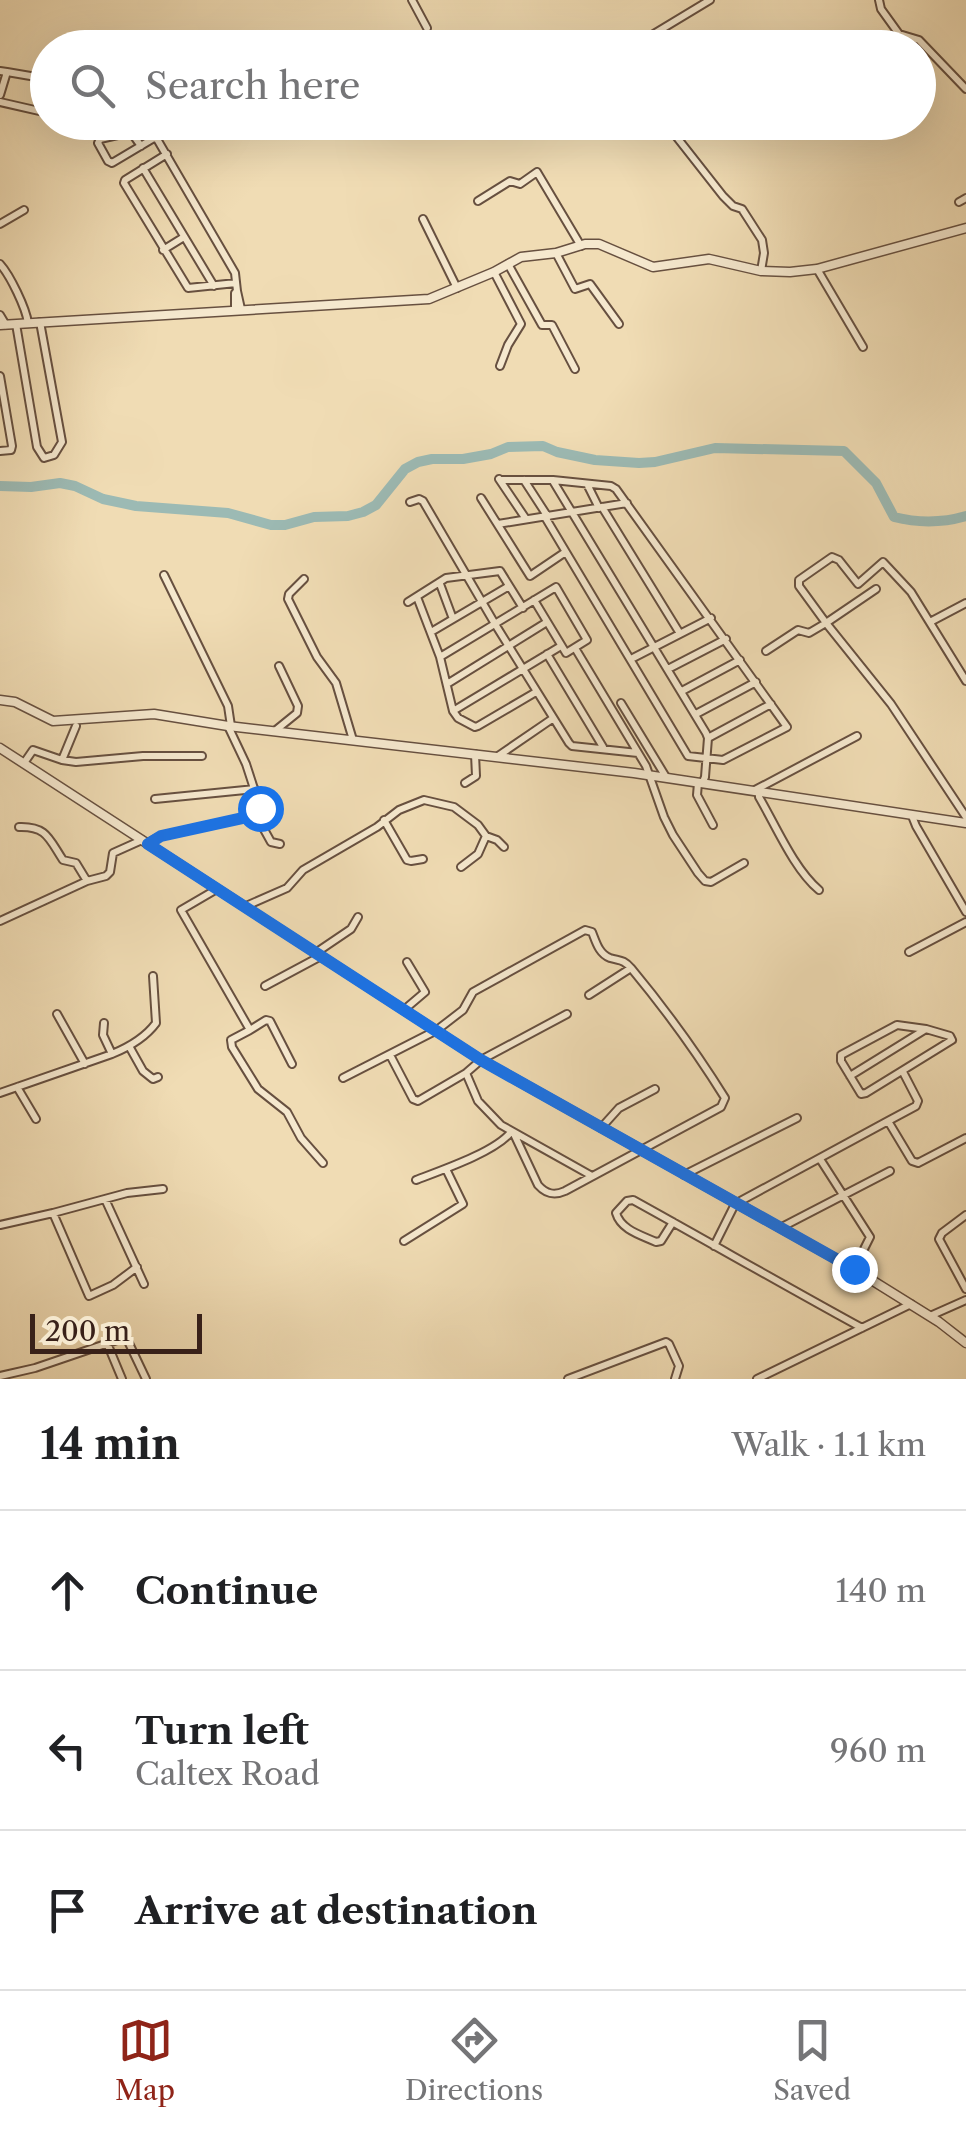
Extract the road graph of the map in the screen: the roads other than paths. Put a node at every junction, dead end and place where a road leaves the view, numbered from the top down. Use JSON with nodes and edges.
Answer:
{"nodes":[{"id":1,"x":412,"y":0,"type":"edge"},
{"id":2,"x":686,"y":0,"type":"edge"},
{"id":3,"x":710,"y":0,"type":"edge"},
{"id":4,"x":878,"y":0,"type":"edge"},
{"id":5,"x":692,"y":11,"type":"junction"},
{"id":6,"x":427,"y":28,"type":"dead end"},
{"id":7,"x":660,"y":30,"type":"edge"},
{"id":8,"x":896,"y":30,"type":"edge"},
{"id":9,"x":936,"y":58,"type":"edge"},
{"id":10,"x":4,"y":71,"type":"edge"},
{"id":11,"x":30,"y":76,"type":"edge"},
{"id":12,"x":966,"y":90,"type":"edge"},
{"id":13,"x":0,"y":99,"type":"edge"},
{"id":14,"x":30,"y":108,"type":"edge"},
{"id":15,"x":100,"y":140,"type":"edge"},
{"id":16,"x":137,"y":140,"type":"edge"},
{"id":17,"x":152,"y":140,"type":"edge"},
{"id":18,"x":157,"y":140,"type":"edge"},
{"id":19,"x":680,"y":140,"type":"edge"},
{"id":20,"x":141,"y":146,"type":"junction"},
{"id":21,"x":167,"y":154,"type":"junction"},
{"id":22,"x":143,"y":168,"type":"junction"},
{"id":23,"x":478,"y":201,"type":"dead end"},
{"id":24,"x":24,"y":210,"type":"dead end"},
{"id":25,"x":423,"y":219,"type":"dead end"},
{"id":26,"x":0,"y":224,"type":"edge"},
{"id":27,"x":966,"y":228,"type":"edge"},
{"id":28,"x":184,"y":238,"type":"junction"},
{"id":29,"x":581,"y":246,"type":"junction"},
{"id":30,"x":163,"y":250,"type":"junction"},
{"id":31,"x":556,"y":253,"type":"junction"},
{"id":32,"x":0,"y":264,"type":"edge"},
{"id":33,"x":508,"y":264,"type":"junction"},
{"id":34,"x":816,"y":268,"type":"junction"},
{"id":35,"x":761,"y":271,"type":"junction"},
{"id":36,"x":494,"y":272,"type":"junction"},
{"id":37,"x":214,"y":286,"type":"junction"},
{"id":38,"x":236,"y":287,"type":"junction"},
{"id":39,"x":456,"y":288,"type":"junction"},
{"id":40,"x":238,"y":309,"type":"junction"},
{"id":41,"x":0,"y":315,"type":"edge"},
{"id":42,"x":40,"y":322,"type":"junction"},
{"id":43,"x":28,"y":323,"type":"junction"},
{"id":44,"x":619,"y":324,"type":"dead end"},
{"id":45,"x":7,"y":325,"type":"edge"},
{"id":46,"x":863,"y":348,"type":"dead end"},
{"id":47,"x":500,"y":366,"type":"dead end"},
{"id":48,"x":575,"y":369,"type":"dead end"},
{"id":49,"x":0,"y":376,"type":"edge"},
{"id":50,"x":0,"y":451,"type":"edge"},
{"id":51,"x":523,"y":479,"type":"junction"},
{"id":52,"x":552,"y":480,"type":"junction"},
{"id":53,"x":587,"y":483,"type":"junction"},
{"id":54,"x":480,"y":498,"type":"dead end"},
{"id":55,"x":410,"y":502,"type":"dead end"},
{"id":56,"x":626,"y":503,"type":"junction"},
{"id":57,"x":600,"y":508,"type":"junction"},
{"id":58,"x":574,"y":512,"type":"junction"},
{"id":59,"x":547,"y":517,"type":"junction"},
{"id":60,"x":526,"y":520,"type":"junction"},
{"id":61,"x":498,"y":524,"type":"junction"},
{"id":62,"x":564,"y":552,"type":"junction"},
{"id":63,"x":164,"y":575,"type":"dead end"},
{"id":64,"x":468,"y":576,"type":"junction"},
{"id":65,"x":304,"y":578,"type":"dead end"},
{"id":66,"x":440,"y":584,"type":"junction"},
{"id":67,"x":509,"y":586,"type":"junction"},
{"id":68,"x":876,"y":590,"type":"dead end"},
{"id":69,"x":417,"y":597,"type":"junction"},
{"id":70,"x":534,"y":600,"type":"junction"},
{"id":71,"x":481,"y":601,"type":"junction"},
{"id":72,"x":408,"y":602,"type":"dead end"},
{"id":73,"x":966,"y":603,"type":"edge"},
{"id":74,"x":522,"y":608,"type":"junction"},
{"id":75,"x":710,"y":618,"type":"junction"},
{"id":76,"x":453,"y":619,"type":"junction"},
{"id":77,"x":547,"y":622,"type":"junction"},
{"id":78,"x":930,"y":622,"type":"junction"},
{"id":79,"x":826,"y":623,"type":"junction"},
{"id":80,"x":495,"y":624,"type":"junction"},
{"id":81,"x":431,"y":632,"type":"junction"},
{"id":82,"x":679,"y":632,"type":"junction"},
{"id":83,"x":726,"y":639,"type":"junction"},
{"id":84,"x":561,"y":646,"type":"junction"},
{"id":85,"x":654,"y":646,"type":"junction"},
{"id":86,"x":509,"y":647,"type":"junction"},
{"id":87,"x":574,"y":648,"type":"junction"},
{"id":88,"x":766,"y":652,"type":"dead end"},
{"id":89,"x":547,"y":654,"type":"junction"},
{"id":90,"x":440,"y":657,"type":"junction"},
{"id":91,"x":631,"y":660,"type":"junction"},
{"id":92,"x":740,"y":660,"type":"junction"},
{"id":93,"x":279,"y":666,"type":"dead end"},
{"id":94,"x":522,"y":669,"type":"junction"},
{"id":95,"x":668,"y":669,"type":"junction"},
{"id":96,"x":966,"y":681,"type":"edge"},
{"id":97,"x":756,"y":682,"type":"junction"},
{"id":98,"x":447,"y":684,"type":"junction"},
{"id":99,"x":682,"y":691,"type":"junction"},
{"id":100,"x":536,"y":692,"type":"junction"},
{"id":101,"x":0,"y":700,"type":"edge"},
{"id":102,"x":621,"y":703,"type":"dead end"},
{"id":103,"x":771,"y":704,"type":"junction"},
{"id":104,"x":452,"y":710,"type":"junction"},
{"id":105,"x":696,"y":714,"type":"junction"},
{"id":106,"x":552,"y":718,"type":"junction"},
{"id":107,"x":76,"y":726,"type":"dead end"},
{"id":108,"x":230,"y":726,"type":"junction"},
{"id":109,"x":276,"y":730,"type":"junction"},
{"id":110,"x":856,"y":736,"type":"dead end"},
{"id":111,"x":708,"y":738,"type":"junction"},
{"id":112,"x":353,"y":740,"type":"junction"},
{"id":113,"x":0,"y":748,"type":"edge"},
{"id":114,"x":604,"y":748,"type":"junction"},
{"id":115,"x":638,"y":753,"type":"junction"},
{"id":116,"x":475,"y":754,"type":"junction"},
{"id":117,"x":202,"y":756,"type":"dead end"},
{"id":118,"x":498,"y":756,"type":"junction"},
{"id":119,"x":707,"y":758,"type":"junction"},
{"id":120,"x":62,"y":760,"type":"junction"},
{"id":121,"x":24,"y":763,"type":"junction"},
{"id":122,"x":650,"y":776,"type":"junction"},
{"id":123,"x":667,"y":778,"type":"junction"},
{"id":124,"x":465,"y":783,"type":"dead end"},
{"id":125,"x":700,"y":784,"type":"junction"},
{"id":126,"x":255,"y":789,"type":"junction"},
{"id":127,"x":757,"y":791,"type":"junction"},
{"id":128,"x":156,"y":800,"type":"dead end"},
{"id":129,"x":256,"y":815,"type":"junction"},
{"id":130,"x":912,"y":816,"type":"junction"},
{"id":131,"x":384,"y":820,"type":"junction"},
{"id":132,"x":966,"y":820,"type":"edge"},
{"id":133,"x":713,"y":825,"type":"dead end"},
{"id":134,"x":19,"y":827,"type":"dead end"},
{"id":135,"x":486,"y":836,"type":"junction"},
{"id":136,"x":146,"y":842,"type":"junction"},
{"id":137,"x":280,"y":844,"type":"dead end"},
{"id":138,"x":504,"y":848,"type":"dead end"},
{"id":139,"x":424,"y":859,"type":"dead end"},
{"id":140,"x":744,"y":863,"type":"dead end"},
{"id":141,"x":461,"y":866,"type":"dead end"},
{"id":142,"x":87,"y":881,"type":"junction"},
{"id":143,"x":218,"y":888,"type":"junction"},
{"id":144,"x":819,"y":890,"type":"dead end"},
{"id":145,"x":246,"y":906,"type":"junction"},
{"id":146,"x":966,"y":912,"type":"edge"},
{"id":147,"x":358,"y":917,"type":"dead end"},
{"id":148,"x":0,"y":921,"type":"edge"},
{"id":149,"x":966,"y":922,"type":"edge"},
{"id":150,"x":909,"y":952,"type":"dead end"},
{"id":151,"x":319,"y":954,"type":"junction"},
{"id":152,"x":407,"y":962,"type":"dead end"},
{"id":153,"x":631,"y":968,"type":"junction"},
{"id":154,"x":153,"y":976,"type":"dead end"},
{"id":155,"x":266,"y":986,"type":"dead end"},
{"id":156,"x":589,"y":995,"type":"dead end"},
{"id":157,"x":405,"y":1009,"type":"junction"},
{"id":158,"x":57,"y":1014,"type":"dead end"},
{"id":159,"x":567,"y":1014,"type":"dead end"},
{"id":160,"x":104,"y":1023,"type":"dead end"},
{"id":161,"x":926,"y":1029,"type":"junction"},
{"id":162,"x":250,"y":1030,"type":"junction"},
{"id":163,"x":437,"y":1030,"type":"junction"},
{"id":164,"x":129,"y":1046,"type":"junction"},
{"id":165,"x":112,"y":1054,"type":"junction"},
{"id":166,"x":390,"y":1054,"type":"junction"},
{"id":167,"x":481,"y":1060,"type":"junction"},
{"id":168,"x":84,"y":1064,"type":"junction"},
{"id":169,"x":292,"y":1064,"type":"dead end"},
{"id":170,"x":903,"y":1072,"type":"junction"},
{"id":171,"x":466,"y":1074,"type":"junction"},
{"id":172,"x":158,"y":1076,"type":"dead end"},
{"id":173,"x":850,"y":1076,"type":"junction"},
{"id":174,"x":343,"y":1078,"type":"dead end"},
{"id":175,"x":17,"y":1087,"type":"junction"},
{"id":176,"x":655,"y":1089,"type":"dead end"},
{"id":177,"x":0,"y":1093,"type":"edge"},
{"id":178,"x":797,"y":1118,"type":"dead end"},
{"id":179,"x":36,"y":1120,"type":"dead end"},
{"id":180,"x":888,"y":1121,"type":"junction"},
{"id":181,"x":601,"y":1128,"type":"junction"},
{"id":182,"x":513,"y":1133,"type":"junction"},
{"id":183,"x":966,"y":1138,"type":"edge"},
{"id":184,"x":639,"y":1150,"type":"junction"},
{"id":185,"x":820,"y":1159,"type":"junction"},
{"id":186,"x":324,"y":1162,"type":"dead end"},
{"id":187,"x":446,"y":1169,"type":"junction"},
{"id":188,"x":890,"y":1171,"type":"dead end"},
{"id":189,"x":684,"y":1175,"type":"junction"},
{"id":190,"x":592,"y":1176,"type":"junction"},
{"id":191,"x":416,"y":1180,"type":"dead end"},
{"id":192,"x":163,"y":1188,"type":"dead end"},
{"id":193,"x":843,"y":1196,"type":"junction"},
{"id":194,"x":105,"y":1199,"type":"junction"},
{"id":195,"x":735,"y":1204,"type":"junction"},
{"id":196,"x":53,"y":1213,"type":"junction"},
{"id":197,"x":966,"y":1216,"type":"edge"},
{"id":198,"x":673,"y":1222,"type":"junction"},
{"id":199,"x":0,"y":1224,"type":"edge"},
{"id":200,"x":779,"y":1228,"type":"junction"},
{"id":201,"x":404,"y":1240,"type":"dead end"},
{"id":202,"x":714,"y":1246,"type":"junction"},
{"id":203,"x":137,"y":1267,"type":"junction"},
{"id":204,"x":854,"y":1269,"type":"junction"},
{"id":205,"x":144,"y":1284,"type":"dead end"},
{"id":206,"x":966,"y":1289,"type":"edge"},
{"id":207,"x":966,"y":1300,"type":"edge"},
{"id":208,"x":910,"y":1304,"type":"junction"},
{"id":209,"x":930,"y":1316,"type":"junction"},
{"id":210,"x":862,"y":1328,"type":"junction"},
{"id":211,"x":107,"y":1343,"type":"junction"},
{"id":212,"x":966,"y":1343,"type":"edge"},
{"id":213,"x":0,"y":1376,"type":"edge"},
{"id":214,"x":122,"y":1379,"type":"edge"},
{"id":215,"x":146,"y":1379,"type":"edge"},
{"id":216,"x":568,"y":1379,"type":"edge"},
{"id":217,"x":674,"y":1379,"type":"edge"},
{"id":218,"x":757,"y":1379,"type":"edge"}],
"edges":[{"from":1,"to":6,"type":"street"},
{"from":2,"to":5,"type":"street"},
{"from":3,"to":5,"type":"street"},
{"from":4,"to":8,"type":"street"},
{"from":5,"to":7,"type":"street"},
{"from":9,"to":12,"type":"street"},
{"from":10,"to":11,"type":"street"},
{"from":10,"to":13,"type":"street"},
{"from":13,"to":14,"type":"street"},
{"from":15,"to":20,"type":"street"},
{"from":16,"to":20,"type":"street"},
{"from":17,"to":20,"type":"street"},
{"from":18,"to":21,"type":"street"},
{"from":19,"to":35,"type":"street"},
{"from":21,"to":22,"type":"street"},
{"from":21,"to":38,"type":"street"},
{"from":22,"to":28,"type":"street"},
{"from":22,"to":30,"type":"street"},
{"from":23,"to":29,"type":"street"},
{"from":24,"to":26,"type":"street"},
{"from":25,"to":39,"type":"street"},
{"from":27,"to":34,"type":"street"},
{"from":28,"to":30,"type":"street"},
{"from":28,"to":37,"type":"street"},
{"from":29,"to":31,"type":"street"},
{"from":29,"to":35,"type":"street"},
{"from":30,"to":37,"type":"street"},
{"from":31,"to":33,"type":"street"},
{"from":31,"to":44,"type":"street"},
{"from":32,"to":43,"type":"street"},
{"from":33,"to":36,"type":"street"},
{"from":33,"to":48,"type":"street"},
{"from":34,"to":35,"type":"street"},
{"from":34,"to":46,"type":"street"},
{"from":36,"to":39,"type":"street"},
{"from":36,"to":47,"type":"street"},
{"from":37,"to":38,"type":"street"},
{"from":38,"to":40,"type":"street"},
{"from":39,"to":40,"type":"street"},
{"from":40,"to":42,"type":"street"},
{"from":41,"to":45,"type":"street"},
{"from":42,"to":43,"type":"street"},
{"from":42,"to":45,"type":"street"},
{"from":43,"to":45,"type":"street"},
{"from":49,"to":50,"type":"street"},
{"from":51,"to":52,"type":"street"},
{"from":51,"to":59,"type":"street"},
{"from":51,"to":60,"type":"street"},
{"from":52,"to":53,"type":"street"},
{"from":52,"to":58,"type":"street"},
{"from":53,"to":56,"type":"street"},
{"from":53,"to":57,"type":"street"},
{"from":54,"to":61,"type":"street"},
{"from":55,"to":64,"type":"street"},
{"from":56,"to":57,"type":"street"},
{"from":56,"to":75,"type":"street"},
{"from":57,"to":58,"type":"street"},
{"from":57,"to":82,"type":"street"},
{"from":58,"to":59,"type":"street"},
{"from":58,"to":85,"type":"street"},
{"from":59,"to":60,"type":"street"},
{"from":59,"to":62,"type":"street"},
{"from":60,"to":61,"type":"street"},
{"from":61,"to":62,"type":"street"},
{"from":62,"to":91,"type":"street"},
{"from":63,"to":108,"type":"street"},
{"from":64,"to":66,"type":"street"},
{"from":64,"to":67,"type":"street"},
{"from":64,"to":71,"type":"street"},
{"from":65,"to":112,"type":"street"},
{"from":66,"to":69,"type":"street"},
{"from":66,"to":76,"type":"street"},
{"from":67,"to":71,"type":"street"},
{"from":67,"to":74,"type":"street"},
{"from":68,"to":79,"type":"street"},
{"from":69,"to":72,"type":"street"},
{"from":69,"to":81,"type":"street"},
{"from":70,"to":74,"type":"street"},
{"from":70,"to":77,"type":"street"},
{"from":70,"to":87,"type":"street"},
{"from":71,"to":76,"type":"street"},
{"from":71,"to":80,"type":"street"},
{"from":73,"to":78,"type":"street"},
{"from":74,"to":80,"type":"street"},
{"from":75,"to":82,"type":"street"},
{"from":75,"to":83,"type":"street"},
{"from":76,"to":81,"type":"street"},
{"from":77,"to":84,"type":"street"},
{"from":77,"to":86,"type":"street"},
{"from":78,"to":79,"type":"street"},
{"from":78,"to":96,"type":"street"},
{"from":79,"to":88,"type":"street"},
{"from":79,"to":132,"type":"street"},
{"from":80,"to":86,"type":"street"},
{"from":80,"to":90,"type":"street"},
{"from":81,"to":90,"type":"street"},
{"from":82,"to":85,"type":"street"},
{"from":83,"to":92,"type":"street"},
{"from":83,"to":95,"type":"street"},
{"from":84,"to":87,"type":"street"},
{"from":84,"to":89,"type":"street"},
{"from":85,"to":91,"type":"street"},
{"from":85,"to":95,"type":"street"},
{"from":86,"to":94,"type":"street"},
{"from":86,"to":98,"type":"street"},
{"from":87,"to":115,"type":"street"},
{"from":89,"to":94,"type":"street"},
{"from":89,"to":114,"type":"street"},
{"from":90,"to":98,"type":"street"},
{"from":91,"to":119,"type":"street"},
{"from":92,"to":97,"type":"street"},
{"from":92,"to":99,"type":"street"},
{"from":93,"to":109,"type":"street"},
{"from":94,"to":100,"type":"street"},
{"from":94,"to":104,"type":"street"},
{"from":95,"to":99,"type":"street"},
{"from":97,"to":103,"type":"street"},
{"from":97,"to":105,"type":"street"},
{"from":98,"to":104,"type":"street"},
{"from":99,"to":105,"type":"street"},
{"from":100,"to":104,"type":"street"},
{"from":100,"to":106,"type":"street"},
{"from":101,"to":108,"type":"street"},
{"from":102,"to":123,"type":"street"},
{"from":103,"to":111,"type":"street"},
{"from":103,"to":119,"type":"street"},
{"from":105,"to":111,"type":"street"},
{"from":106,"to":114,"type":"street"},
{"from":106,"to":118,"type":"street"},
{"from":107,"to":120,"type":"street"},
{"from":108,"to":109,"type":"street"},
{"from":108,"to":126,"type":"street"},
{"from":109,"to":112,"type":"street"},
{"from":110,"to":127,"type":"street"},
{"from":111,"to":119,"type":"street"},
{"from":112,"to":116,"type":"street"},
{"from":113,"to":121,"type":"street"},
{"from":114,"to":115,"type":"street"},
{"from":115,"to":122,"type":"street"},
{"from":116,"to":118,"type":"street"},
{"from":116,"to":124,"type":"street"},
{"from":117,"to":120,"type":"street"},
{"from":118,"to":122,"type":"street"},
{"from":119,"to":125,"type":"street"},
{"from":120,"to":121,"type":"street"},
{"from":121,"to":136,"type":"street"},
{"from":122,"to":123,"type":"street"},
{"from":122,"to":140,"type":"street"},
{"from":123,"to":125,"type":"street"},
{"from":125,"to":127,"type":"street"},
{"from":125,"to":133,"type":"street"},
{"from":126,"to":128,"type":"street"},
{"from":126,"to":129,"type":"street"},
{"from":127,"to":130,"type":"street"},
{"from":127,"to":144,"type":"street"},
{"from":129,"to":136,"type":"street"},
{"from":129,"to":137,"type":"street"},
{"from":130,"to":132,"type":"street"},
{"from":130,"to":146,"type":"street"},
{"from":131,"to":135,"type":"street"},
{"from":131,"to":139,"type":"street"},
{"from":131,"to":145,"type":"street"},
{"from":134,"to":142,"type":"street"},
{"from":135,"to":138,"type":"street"},
{"from":135,"to":141,"type":"street"},
{"from":136,"to":142,"type":"street"},
{"from":136,"to":143,"type":"street"},
{"from":142,"to":148,"type":"street"},
{"from":143,"to":145,"type":"street"},
{"from":143,"to":162,"type":"street"},
{"from":145,"to":151,"type":"street"},
{"from":147,"to":151,"type":"street"},
{"from":149,"to":150,"type":"street"},
{"from":151,"to":155,"type":"street"},
{"from":151,"to":157,"type":"street"},
{"from":152,"to":157,"type":"street"},
{"from":153,"to":156,"type":"street"},
{"from":153,"to":163,"type":"street"},
{"from":153,"to":184,"type":"street"},
{"from":154,"to":164,"type":"street"},
{"from":157,"to":163,"type":"street"},
{"from":158,"to":168,"type":"street"},
{"from":159,"to":167,"type":"street"},
{"from":160,"to":165,"type":"street"},
{"from":161,"to":170,"type":"street"},
{"from":161,"to":173,"type":"street"},
{"from":161,"to":173,"type":"street"},
{"from":162,"to":169,"type":"street"},
{"from":162,"to":186,"type":"street"},
{"from":163,"to":166,"type":"street"},
{"from":163,"to":167,"type":"street"},
{"from":164,"to":165,"type":"street"},
{"from":164,"to":172,"type":"street"},
{"from":165,"to":168,"type":"street"},
{"from":166,"to":171,"type":"street"},
{"from":166,"to":174,"type":"street"},
{"from":167,"to":171,"type":"street"},
{"from":167,"to":181,"type":"street"},
{"from":168,"to":175,"type":"street"},
{"from":170,"to":173,"type":"street"},
{"from":170,"to":180,"type":"street"},
{"from":171,"to":182,"type":"street"},
{"from":175,"to":177,"type":"street"},
{"from":175,"to":179,"type":"street"},
{"from":176,"to":181,"type":"street"},
{"from":178,"to":189,"type":"street"},
{"from":180,"to":183,"type":"street"},
{"from":180,"to":185,"type":"street"},
{"from":181,"to":184,"type":"street"},
{"from":182,"to":187,"type":"street"},
{"from":182,"to":190,"type":"street"},
{"from":182,"to":190,"type":"street"},
{"from":184,"to":189,"type":"street"},
{"from":184,"to":190,"type":"street"},
{"from":185,"to":193,"type":"street"},
{"from":185,"to":195,"type":"street"},
{"from":187,"to":191,"type":"street"},
{"from":187,"to":201,"type":"street"},
{"from":188,"to":193,"type":"street"},
{"from":189,"to":195,"type":"street"},
{"from":192,"to":194,"type":"street"},
{"from":193,"to":200,"type":"street"},
{"from":193,"to":204,"type":"street"},
{"from":194,"to":196,"type":"street"},
{"from":194,"to":203,"type":"street"},
{"from":195,"to":200,"type":"street"},
{"from":195,"to":202,"type":"street"},
{"from":196,"to":199,"type":"street"},
{"from":196,"to":203,"type":"street"},
{"from":197,"to":206,"type":"street"},
{"from":198,"to":198,"type":"street"},
{"from":198,"to":202,"type":"street"},
{"from":200,"to":204,"type":"street"},
{"from":202,"to":210,"type":"street"},
{"from":203,"to":205,"type":"street"},
{"from":204,"to":208,"type":"street"},
{"from":207,"to":209,"type":"street"},
{"from":208,"to":209,"type":"street"},
{"from":208,"to":210,"type":"street"},
{"from":209,"to":212,"type":"street"},
{"from":210,"to":218,"type":"street"},
{"from":211,"to":213,"type":"street"},
{"from":211,"to":214,"type":"street"},
{"from":211,"to":215,"type":"street"},
{"from":216,"to":217,"type":"street"}]}
